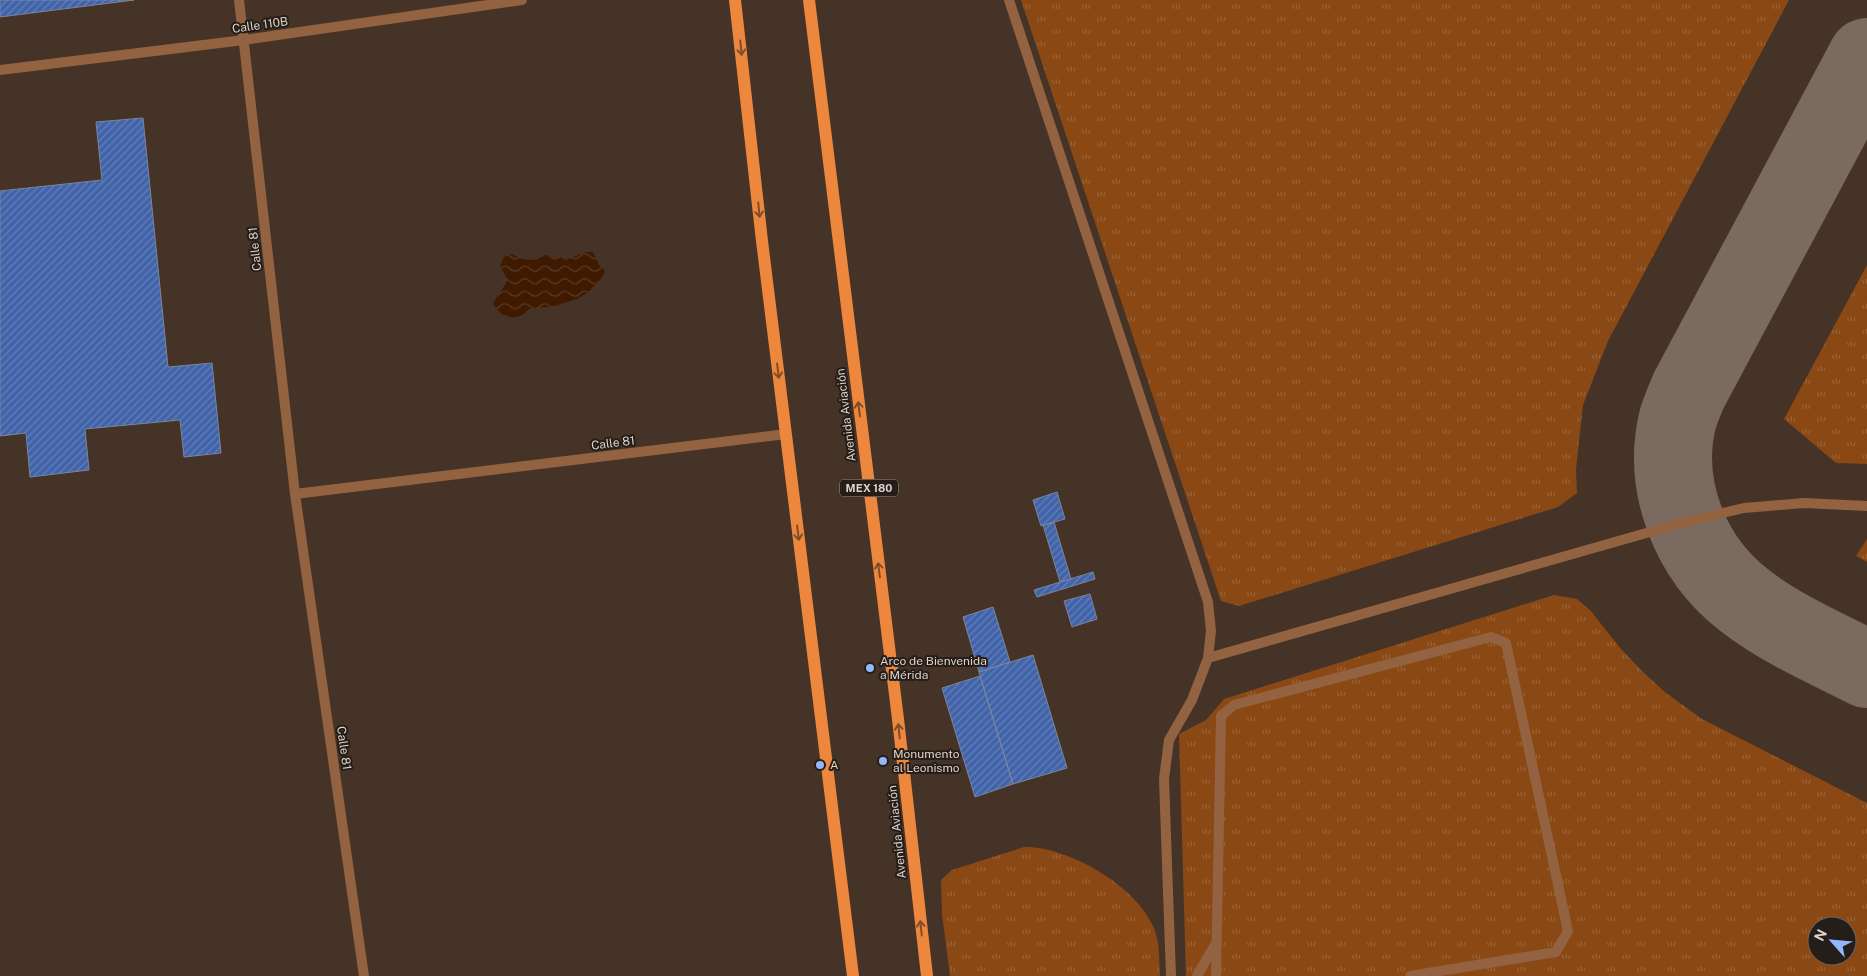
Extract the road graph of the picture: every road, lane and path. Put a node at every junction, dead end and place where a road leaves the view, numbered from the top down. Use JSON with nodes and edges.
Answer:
{"nodes":[{"id":1,"x":239,"y":0,"type":"edge"},
{"id":2,"x":522,"y":0,"type":"edge"},
{"id":3,"x":735,"y":0,"type":"edge"},
{"id":4,"x":809,"y":0,"type":"edge"},
{"id":5,"x":1009,"y":0,"type":"edge"},
{"id":6,"x":244,"y":40,"type":"junction"},
{"id":7,"x":0,"y":70,"type":"edge"},
{"id":8,"x":786,"y":434,"type":"junction"},
{"id":9,"x":295,"y":494,"type":"junction"},
{"id":10,"x":1867,"y":506,"type":"edge"},
{"id":11,"x":1208,"y":658,"type":"junction"},
{"id":12,"x":1216,"y":943,"type":"junction"},
{"id":13,"x":364,"y":976,"type":"edge"},
{"id":14,"x":853,"y":976,"type":"edge"},
{"id":15,"x":927,"y":976,"type":"edge"},
{"id":16,"x":1171,"y":976,"type":"edge"},
{"id":17,"x":1197,"y":976,"type":"edge"},
{"id":18,"x":1216,"y":976,"type":"edge"},
{"id":19,"x":1410,"y":976,"type":"edge"}],
"edges":[{"from":1,"to":6,"type":"street","name":"Calle 81"},
{"from":2,"to":6,"type":"street","name":"Calle 110B"},
{"from":3,"to":8,"type":"main road","one_way":true},
{"from":15,"to":4,"type":"main road","name":"Avenida Aviación","number":"MEX 180","one_way":true},
{"from":5,"to":11,"type":"street"},
{"from":6,"to":7,"type":"street","name":"Calle 110B"},
{"from":6,"to":9,"type":"street","name":"Calle 81"},
{"from":8,"to":9,"type":"street","name":"Calle 81"},
{"from":8,"to":14,"type":"main road","one_way":true},
{"from":9,"to":13,"type":"street","name":"Calle 81"},
{"from":10,"to":11,"type":"street"},
{"from":11,"to":16,"type":"street"},
{"from":12,"to":17,"type":"street"},
{"from":12,"to":18,"type":"street"},
{"from":12,"to":19,"type":"street"}]}
